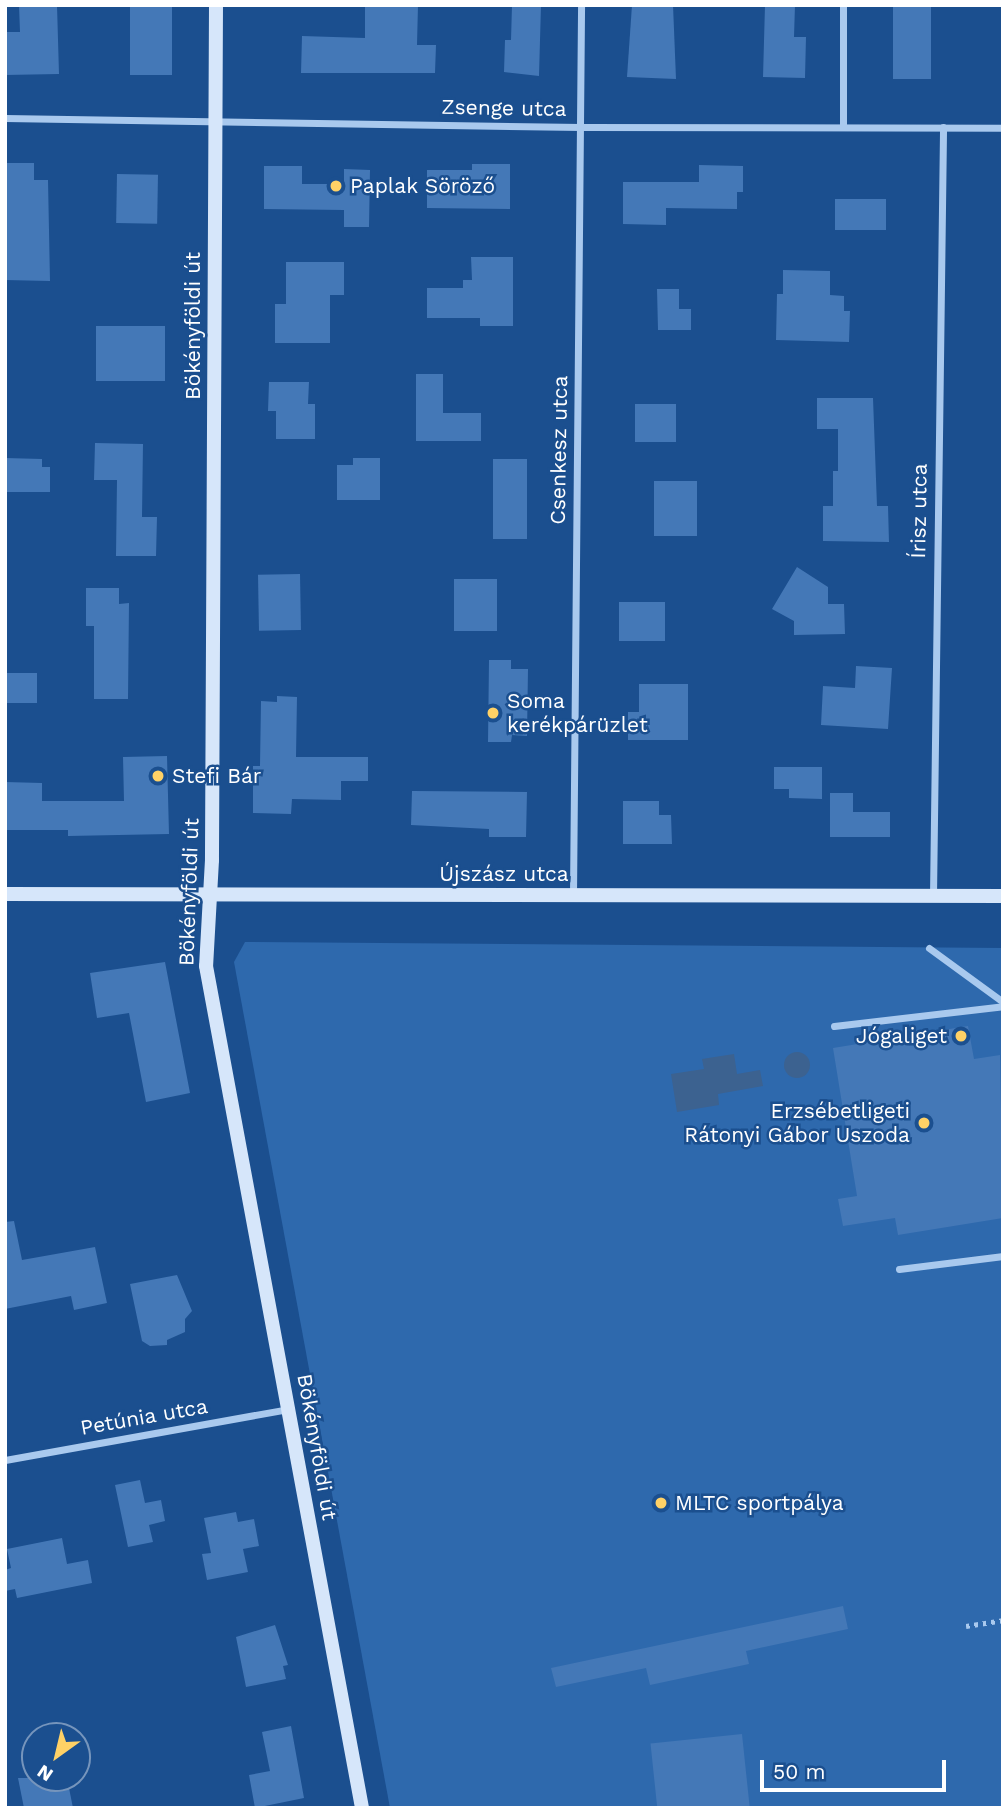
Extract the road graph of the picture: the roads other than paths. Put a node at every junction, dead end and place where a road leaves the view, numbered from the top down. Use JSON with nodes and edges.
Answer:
{"nodes":[{"id":1,"x":216,"y":5,"type":"edge"},
{"id":2,"x":581,"y":5,"type":"edge"},
{"id":3,"x":844,"y":5,"type":"edge"},
{"id":4,"x":5,"y":118,"type":"edge"},
{"id":5,"x":215,"y":119,"type":"junction"},
{"id":6,"x":843,"y":126,"type":"junction"},
{"id":7,"x":581,"y":127,"type":"junction"},
{"id":8,"x":943,"y":127,"type":"junction"},
{"id":9,"x":1003,"y":128,"type":"edge"},
{"id":10,"x":5,"y":894,"type":"edge"},
{"id":11,"x":210,"y":895,"type":"junction"},
{"id":12,"x":573,"y":895,"type":"junction"},
{"id":13,"x":933,"y":896,"type":"junction"},
{"id":14,"x":1003,"y":896,"type":"edge"},
{"id":15,"x":929,"y":948,"type":"dead end"},
{"id":16,"x":1003,"y":1004,"type":"edge"},
{"id":17,"x":834,"y":1026,"type":"dead end"},
{"id":18,"x":1003,"y":1256,"type":"edge"},
{"id":19,"x":899,"y":1269,"type":"dead end"},
{"id":20,"x":290,"y":1409,"type":"junction"},
{"id":21,"x":5,"y":1460,"type":"edge"},
{"id":22,"x":362,"y":1808,"type":"edge"}],
"edges":[{"from":1,"to":5,"type":"street","name":"Bökényföldi út"},
{"from":2,"to":7,"type":"street","name":"Csenkesz utca"},
{"from":3,"to":6,"type":"street"},
{"from":4,"to":5,"type":"street","name":"Zsenge utca"},
{"from":5,"to":7,"type":"street","name":"Zsenge utca"},
{"from":5,"to":11,"type":"street","name":"Bökényföldi út"},
{"from":6,"to":7,"type":"street","name":"Zsenge utca"},
{"from":6,"to":8,"type":"street","name":"Zsenge utca"},
{"from":7,"to":12,"type":"street","name":"Csenkesz utca"},
{"from":8,"to":9,"type":"street","name":"Zsenge utca"},
{"from":8,"to":13,"type":"street","name":"Írisz utca"},
{"from":10,"to":11,"type":"street","name":"Újszász utca"},
{"from":11,"to":12,"type":"street","name":"Újszász utca"},
{"from":11,"to":20,"type":"street","name":"Bökényföldi út"},
{"from":12,"to":13,"type":"street","name":"Újszász utca"},
{"from":13,"to":14,"type":"street","name":"Újszász utca"},
{"from":15,"to":16,"type":"street"},
{"from":16,"to":17,"type":"street"},
{"from":18,"to":19,"type":"street"},
{"from":20,"to":21,"type":"street","name":"Petúnia utca"},
{"from":20,"to":22,"type":"street","name":"Bökényföldi út"}]}
